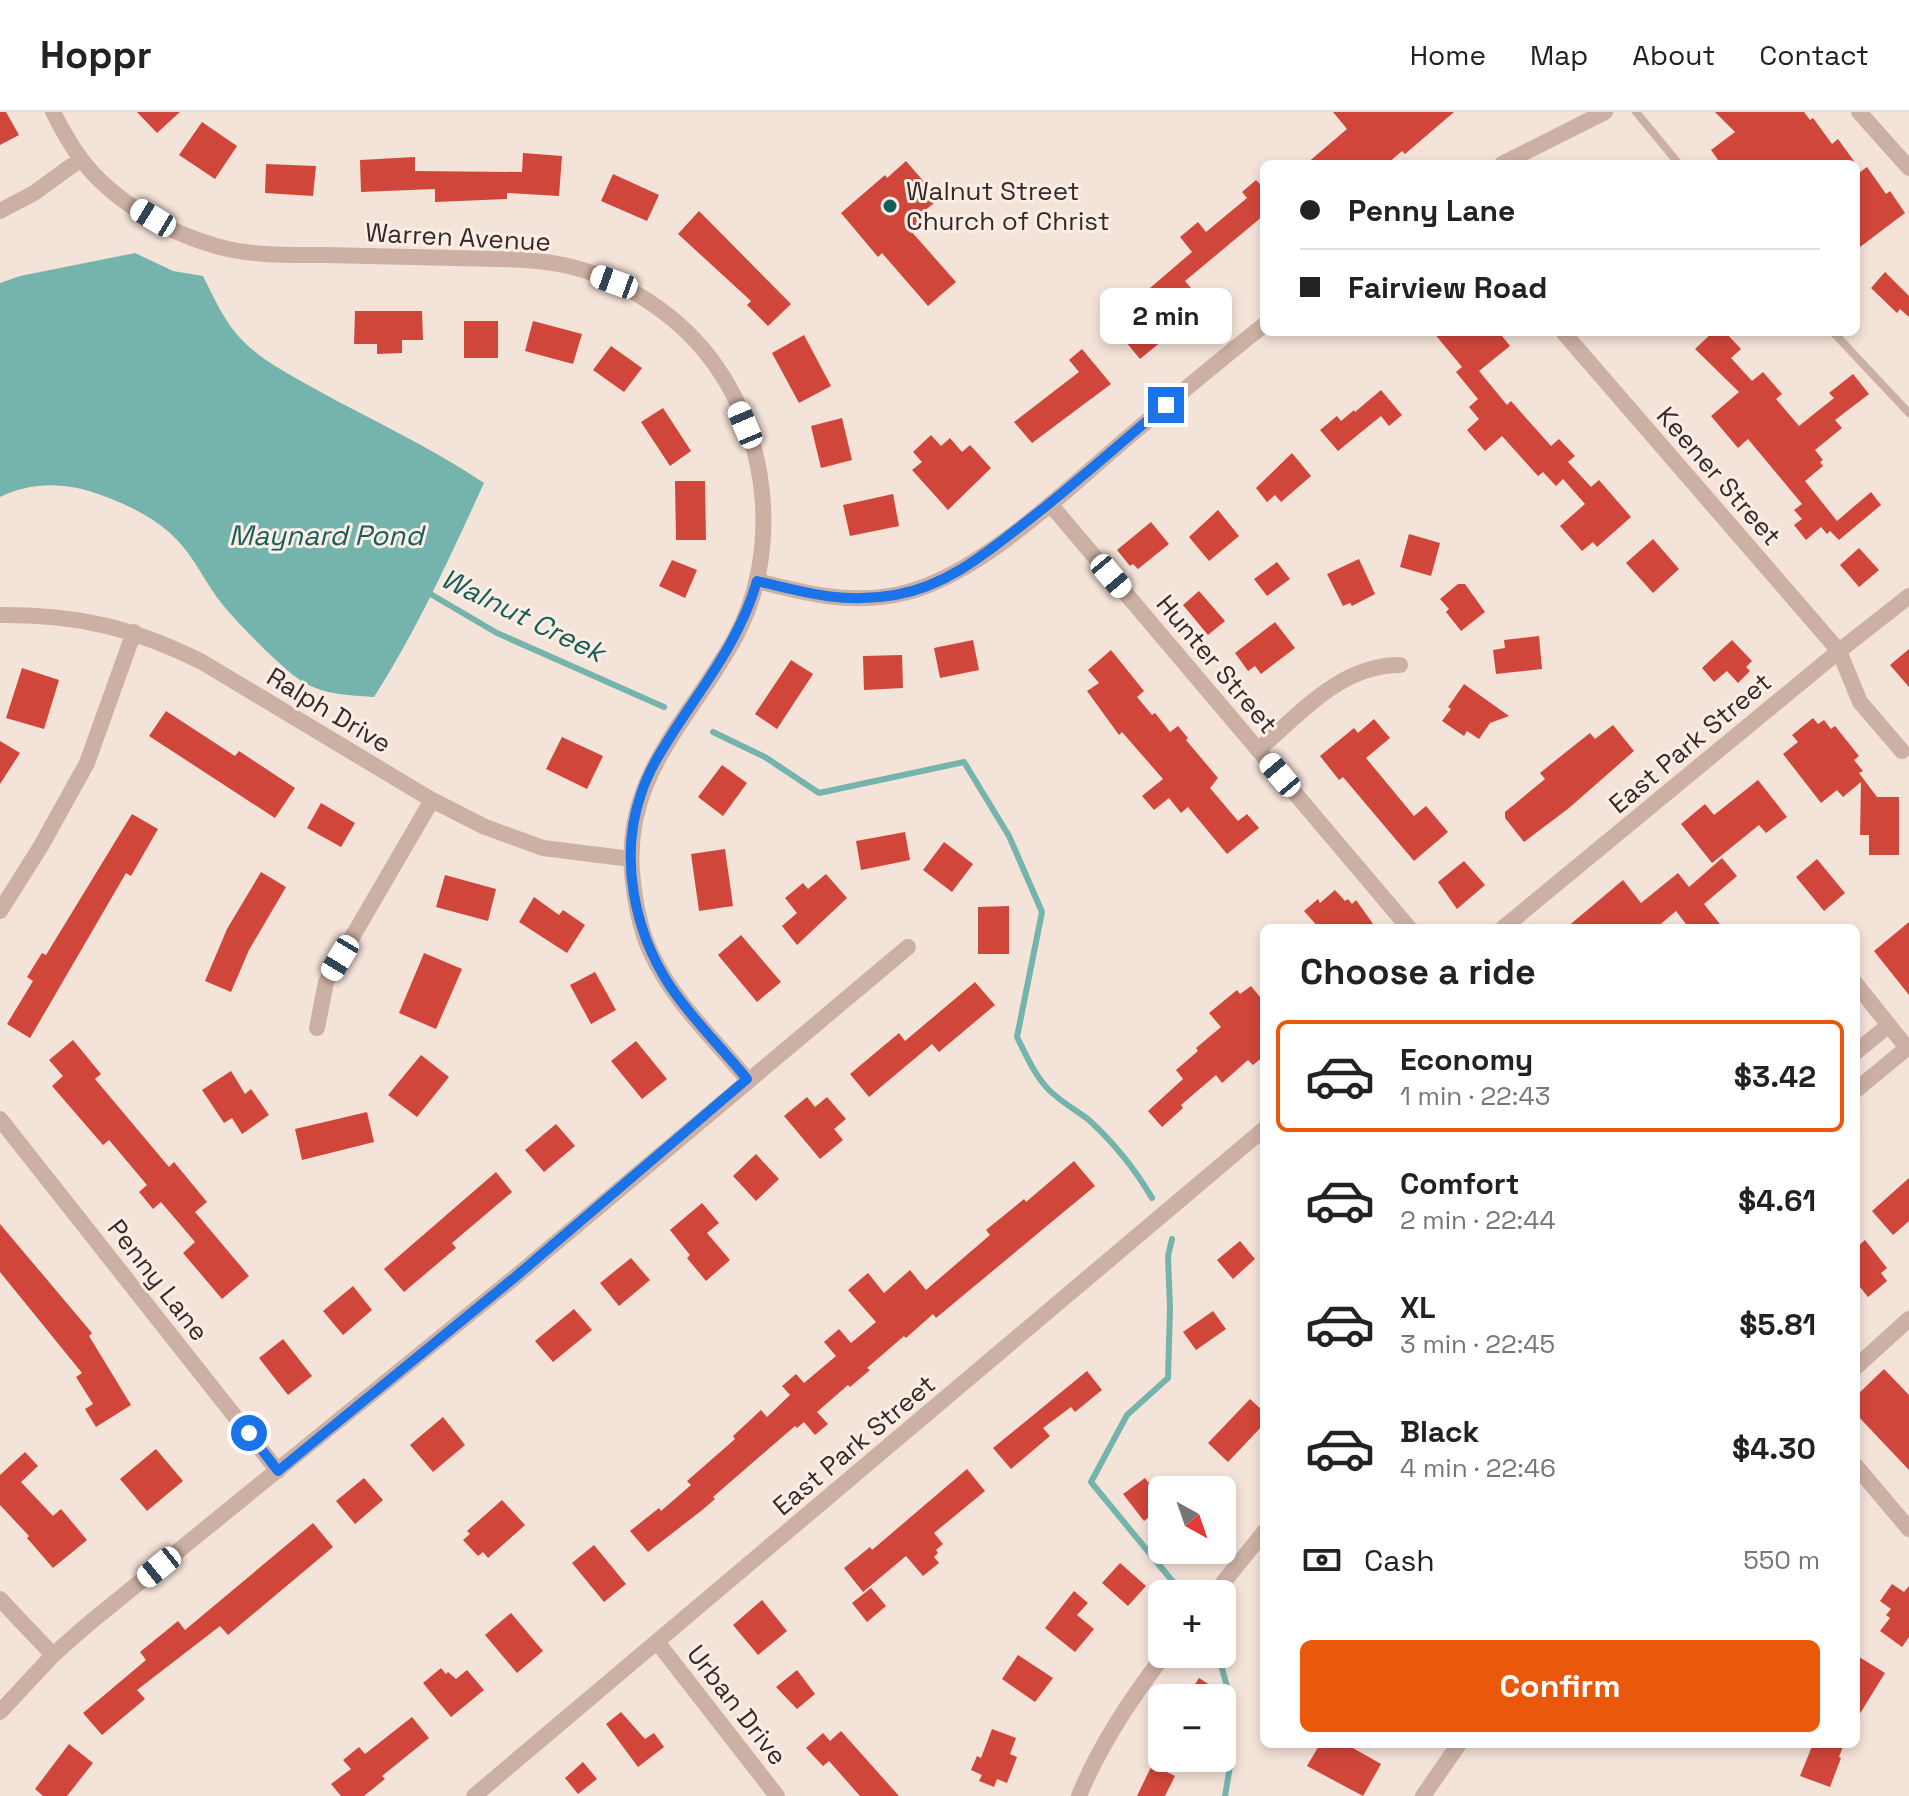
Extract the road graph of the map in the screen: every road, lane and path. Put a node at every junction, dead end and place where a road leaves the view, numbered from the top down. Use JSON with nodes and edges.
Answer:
{"nodes":[{"id":1,"x":53,"y":112,"type":"edge"},
{"id":2,"x":1605,"y":112,"type":"edge"},
{"id":3,"x":1636,"y":112,"type":"edge"},
{"id":4,"x":1859,"y":112,"type":"edge"},
{"id":5,"x":81,"y":159,"type":"junction"},
{"id":6,"x":1510,"y":160,"type":"edge"},
{"id":7,"x":1676,"y":160,"type":"edge"},
{"id":8,"x":1909,"y":168,"type":"edge"},
{"id":9,"x":0,"y":211,"type":"edge"},
{"id":10,"x":1260,"y":328,"type":"edge"},
{"id":11,"x":1566,"y":336,"type":"edge"},
{"id":12,"x":1837,"y":336,"type":"edge"},
{"id":13,"x":1909,"y":413,"type":"edge"},
{"id":14,"x":1050,"y":504,"type":"junction"},
{"id":15,"x":757,"y":581,"type":"junction"},
{"id":16,"x":1909,"y":596,"type":"edge"},
{"id":17,"x":0,"y":615,"type":"edge"},
{"id":18,"x":134,"y":632,"type":"junction"},
{"id":19,"x":1839,"y":651,"type":"junction"},
{"id":20,"x":1400,"y":665,"type":"dead end"},
{"id":21,"x":1258,"y":750,"type":"junction"},
{"id":22,"x":1902,"y":751,"type":"dead end"},
{"id":23,"x":432,"y":800,"type":"junction"},
{"id":24,"x":631,"y":859,"type":"junction"},
{"id":25,"x":0,"y":911,"type":"edge"},
{"id":26,"x":1406,"y":924,"type":"edge"},
{"id":27,"x":1508,"y":924,"type":"edge"},
{"id":28,"x":908,"y":947,"type":"dead end"},
{"id":29,"x":1860,"y":989,"type":"edge"},
{"id":30,"x":1889,"y":1025,"type":"junction"},
{"id":31,"x":317,"y":1028,"type":"dead end"},
{"id":32,"x":1860,"y":1049,"type":"edge"},
{"id":33,"x":747,"y":1079,"type":"junction"},
{"id":34,"x":1860,"y":1087,"type":"edge"},
{"id":35,"x":0,"y":1119,"type":"edge"},
{"id":36,"x":1260,"y":1132,"type":"edge"},
{"id":37,"x":1909,"y":1319,"type":"edge"},
{"id":38,"x":1860,"y":1363,"type":"edge"},
{"id":39,"x":278,"y":1471,"type":"junction"},
{"id":40,"x":1860,"y":1471,"type":"edge"},
{"id":41,"x":1909,"y":1529,"type":"edge"},
{"id":42,"x":1260,"y":1537,"type":"edge"},
{"id":43,"x":1225,"y":1580,"type":"edge"},
{"id":44,"x":0,"y":1599,"type":"edge"},
{"id":45,"x":658,"y":1643,"type":"junction"},
{"id":46,"x":53,"y":1655,"type":"junction"},
{"id":47,"x":1155,"y":1668,"type":"edge"},
{"id":48,"x":0,"y":1712,"type":"edge"},
{"id":49,"x":1456,"y":1748,"type":"edge"},
{"id":50,"x":474,"y":1796,"type":"edge"},
{"id":51,"x":777,"y":1796,"type":"edge"},
{"id":52,"x":1079,"y":1796,"type":"edge"},
{"id":53,"x":1423,"y":1796,"type":"edge"}],
"edges":[{"from":1,"to":5,"type":"street","name":"Warren Avenue"},
{"from":2,"to":6,"type":"street"},
{"from":3,"to":7,"type":"lane"},
{"from":4,"to":8,"type":"street"},
{"from":5,"to":9,"type":"street"},
{"from":5,"to":15,"type":"street","name":"Warren Avenue"},
{"from":10,"to":14,"type":"street"},
{"from":11,"to":19,"type":"street","name":"Keener Street"},
{"from":12,"to":13,"type":"lane"},
{"from":14,"to":15,"type":"street"},
{"from":14,"to":21,"type":"street","name":"Hunter Street"},
{"from":15,"to":24,"type":"street","name":"Warren Avenue"},
{"from":16,"to":19,"type":"street","name":"East Park Street"},
{"from":17,"to":18,"type":"street","name":"Ralph Drive"},
{"from":18,"to":23,"type":"street","name":"Ralph Drive"},
{"from":18,"to":25,"type":"street"},
{"from":19,"to":22,"type":"street","name":"Keener Street"},
{"from":19,"to":27,"type":"street","name":"East Park Street"},
{"from":20,"to":21,"type":"street"},
{"from":21,"to":26,"type":"street","name":"Hunter Street"},
{"from":23,"to":24,"type":"street","name":"Ralph Drive"},
{"from":23,"to":31,"type":"street"},
{"from":24,"to":33,"type":"street","name":"Warren Avenue"},
{"from":28,"to":33,"type":"street"},
{"from":29,"to":30,"type":"street"},
{"from":30,"to":32,"type":"street"},
{"from":30,"to":34,"type":"street"},
{"from":33,"to":39,"type":"street"},
{"from":35,"to":39,"type":"street","name":"Penny Lane"},
{"from":36,"to":45,"type":"street","name":"East Park Street"},
{"from":37,"to":38,"type":"street"},
{"from":39,"to":46,"type":"street"},
{"from":40,"to":41,"type":"street"},
{"from":42,"to":43,"type":"street"},
{"from":44,"to":46,"type":"street"},
{"from":45,"to":50,"type":"street","name":"East Park Street"},
{"from":45,"to":51,"type":"street","name":"Urban Drive"},
{"from":46,"to":48,"type":"street"},
{"from":47,"to":52,"type":"street"},
{"from":49,"to":53,"type":"street"}]}
